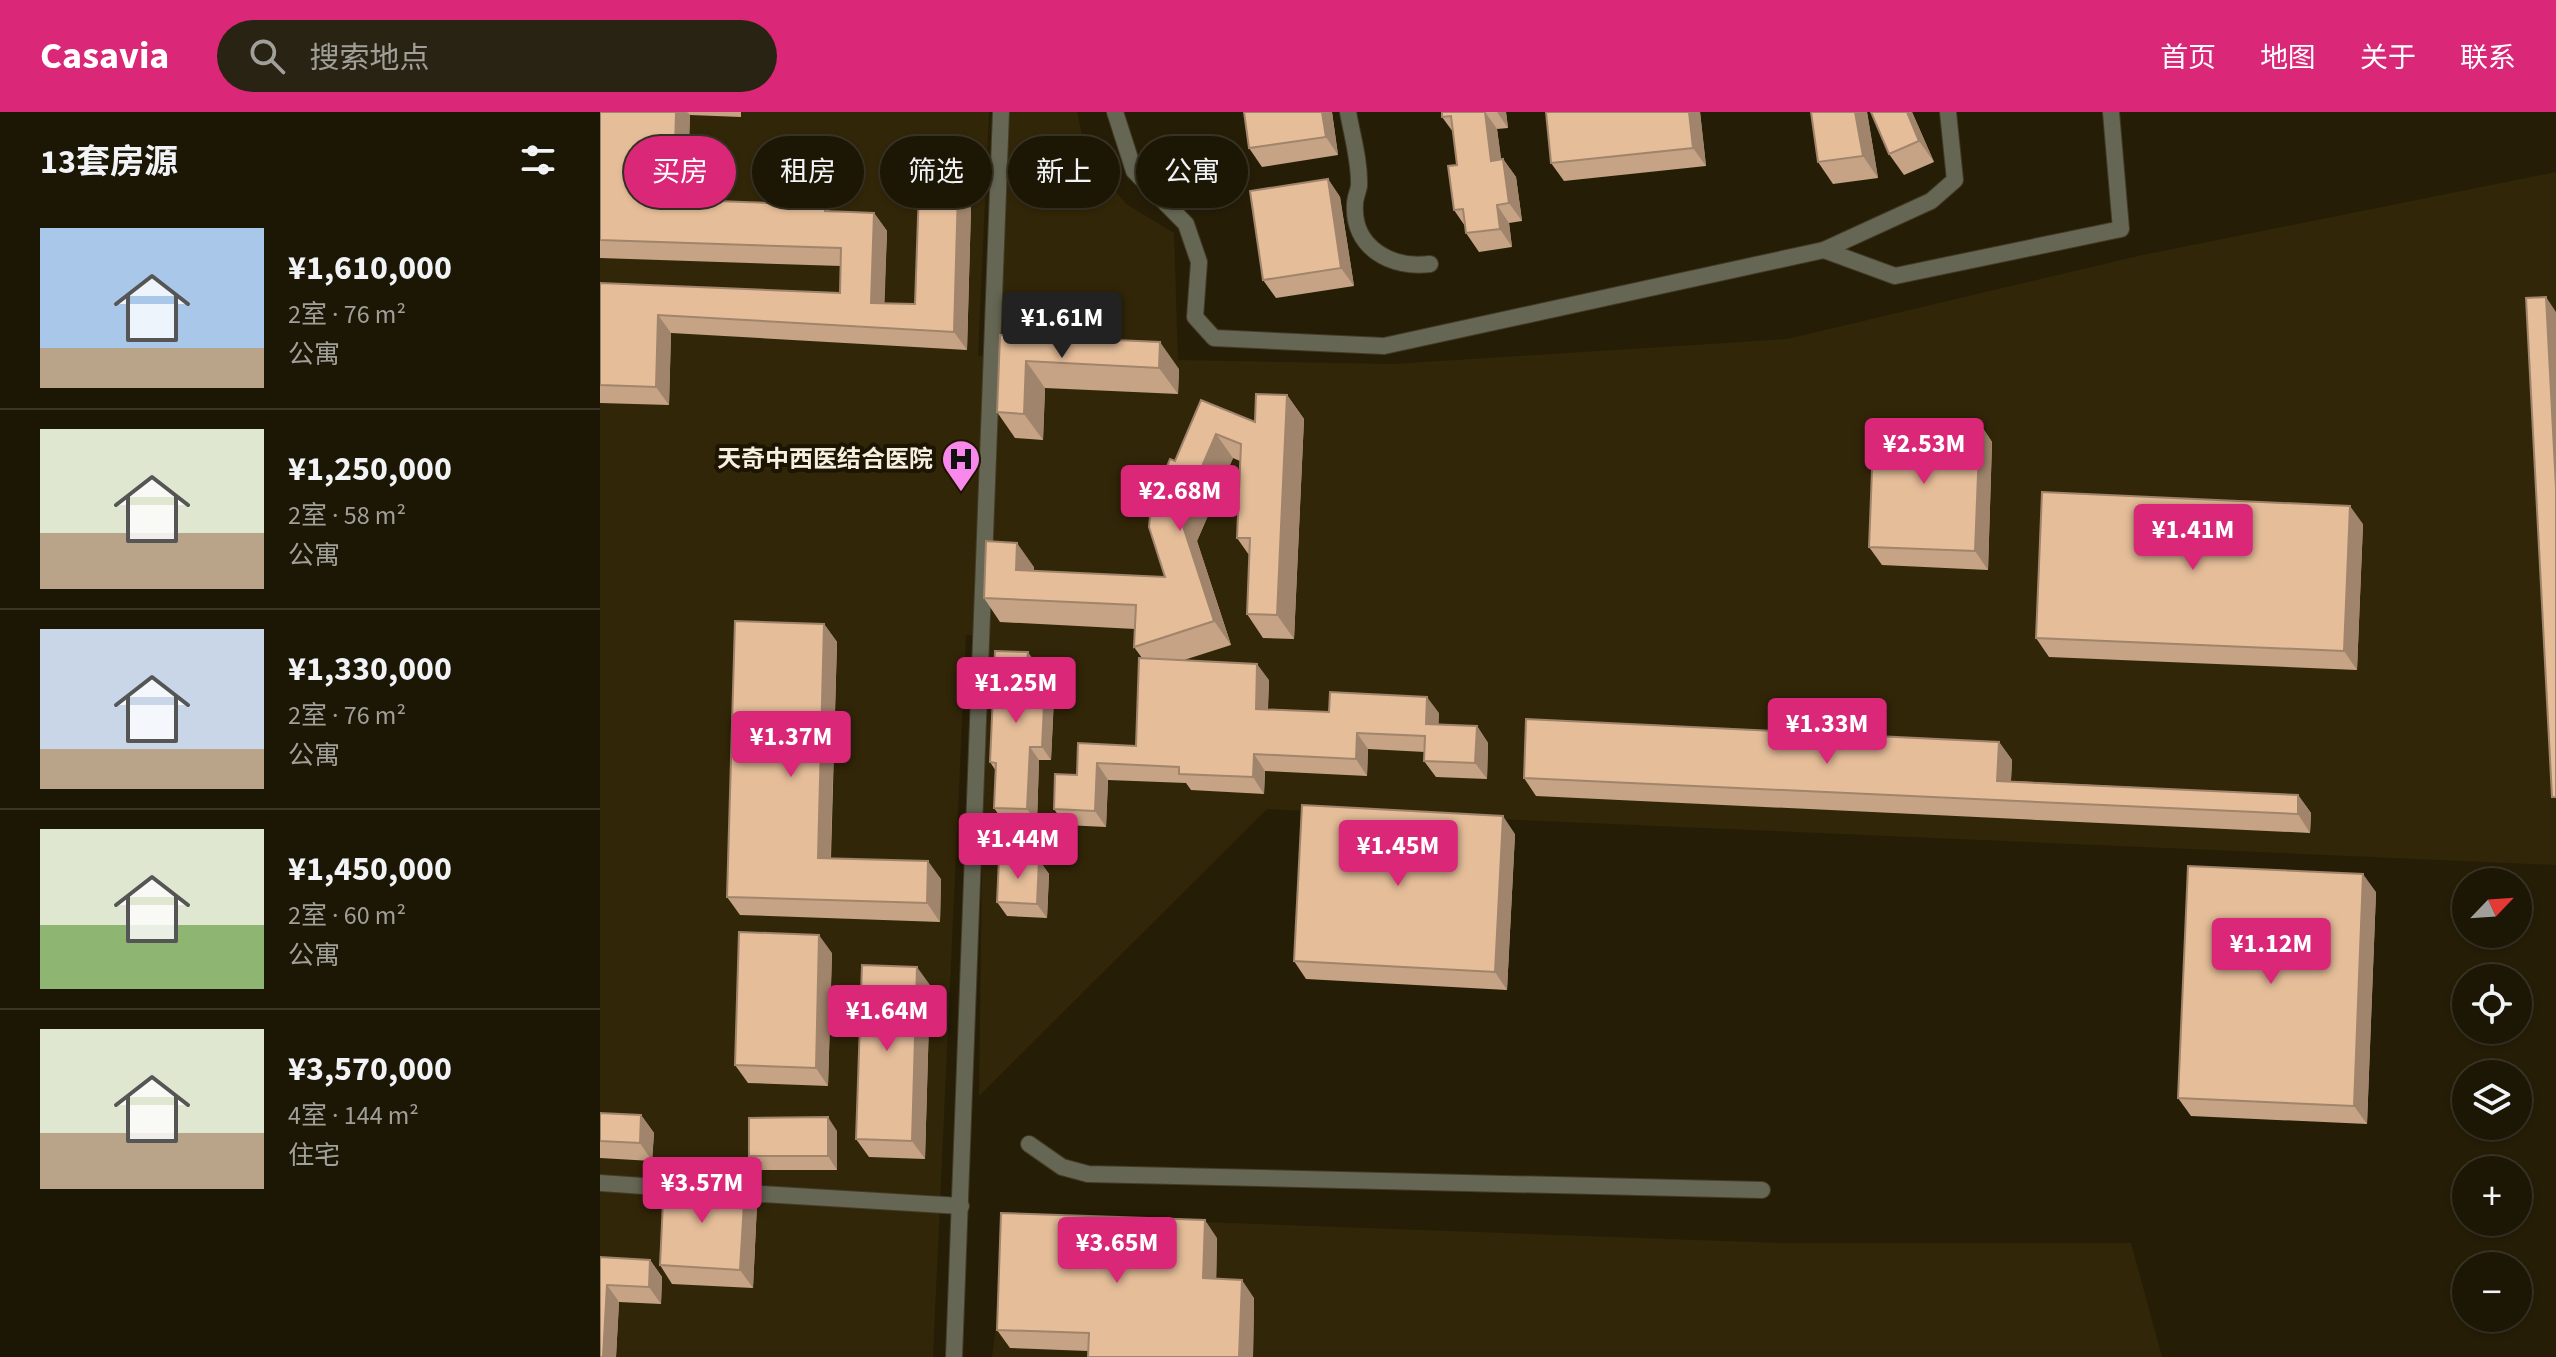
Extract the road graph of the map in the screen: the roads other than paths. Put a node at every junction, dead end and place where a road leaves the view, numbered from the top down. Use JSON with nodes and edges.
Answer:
{"nodes":[{"id":1,"x":1001,"y":112,"type":"edge"},
{"id":2,"x":1115,"y":112,"type":"edge"},
{"id":3,"x":1348,"y":112,"type":"edge"},
{"id":4,"x":1948,"y":112,"type":"edge"},
{"id":5,"x":2111,"y":112,"type":"edge"},
{"id":6,"x":1824,"y":250,"type":"junction"},
{"id":7,"x":1430,"y":264,"type":"dead end"},
{"id":8,"x":1029,"y":1144,"type":"dead end"},
{"id":9,"x":600,"y":1183,"type":"edge"},
{"id":10,"x":1762,"y":1190,"type":"dead end"},
{"id":11,"x":961,"y":1206,"type":"junction"},
{"id":12,"x":954,"y":1357,"type":"edge"}],
"edges":[{"from":1,"to":11,"type":"street"},
{"from":2,"to":6,"type":"street"},
{"from":3,"to":7,"type":"street"},
{"from":4,"to":6,"type":"street"},
{"from":5,"to":6,"type":"street"},
{"from":8,"to":10,"type":"street"},
{"from":9,"to":11,"type":"street"},
{"from":11,"to":12,"type":"street"}]}
